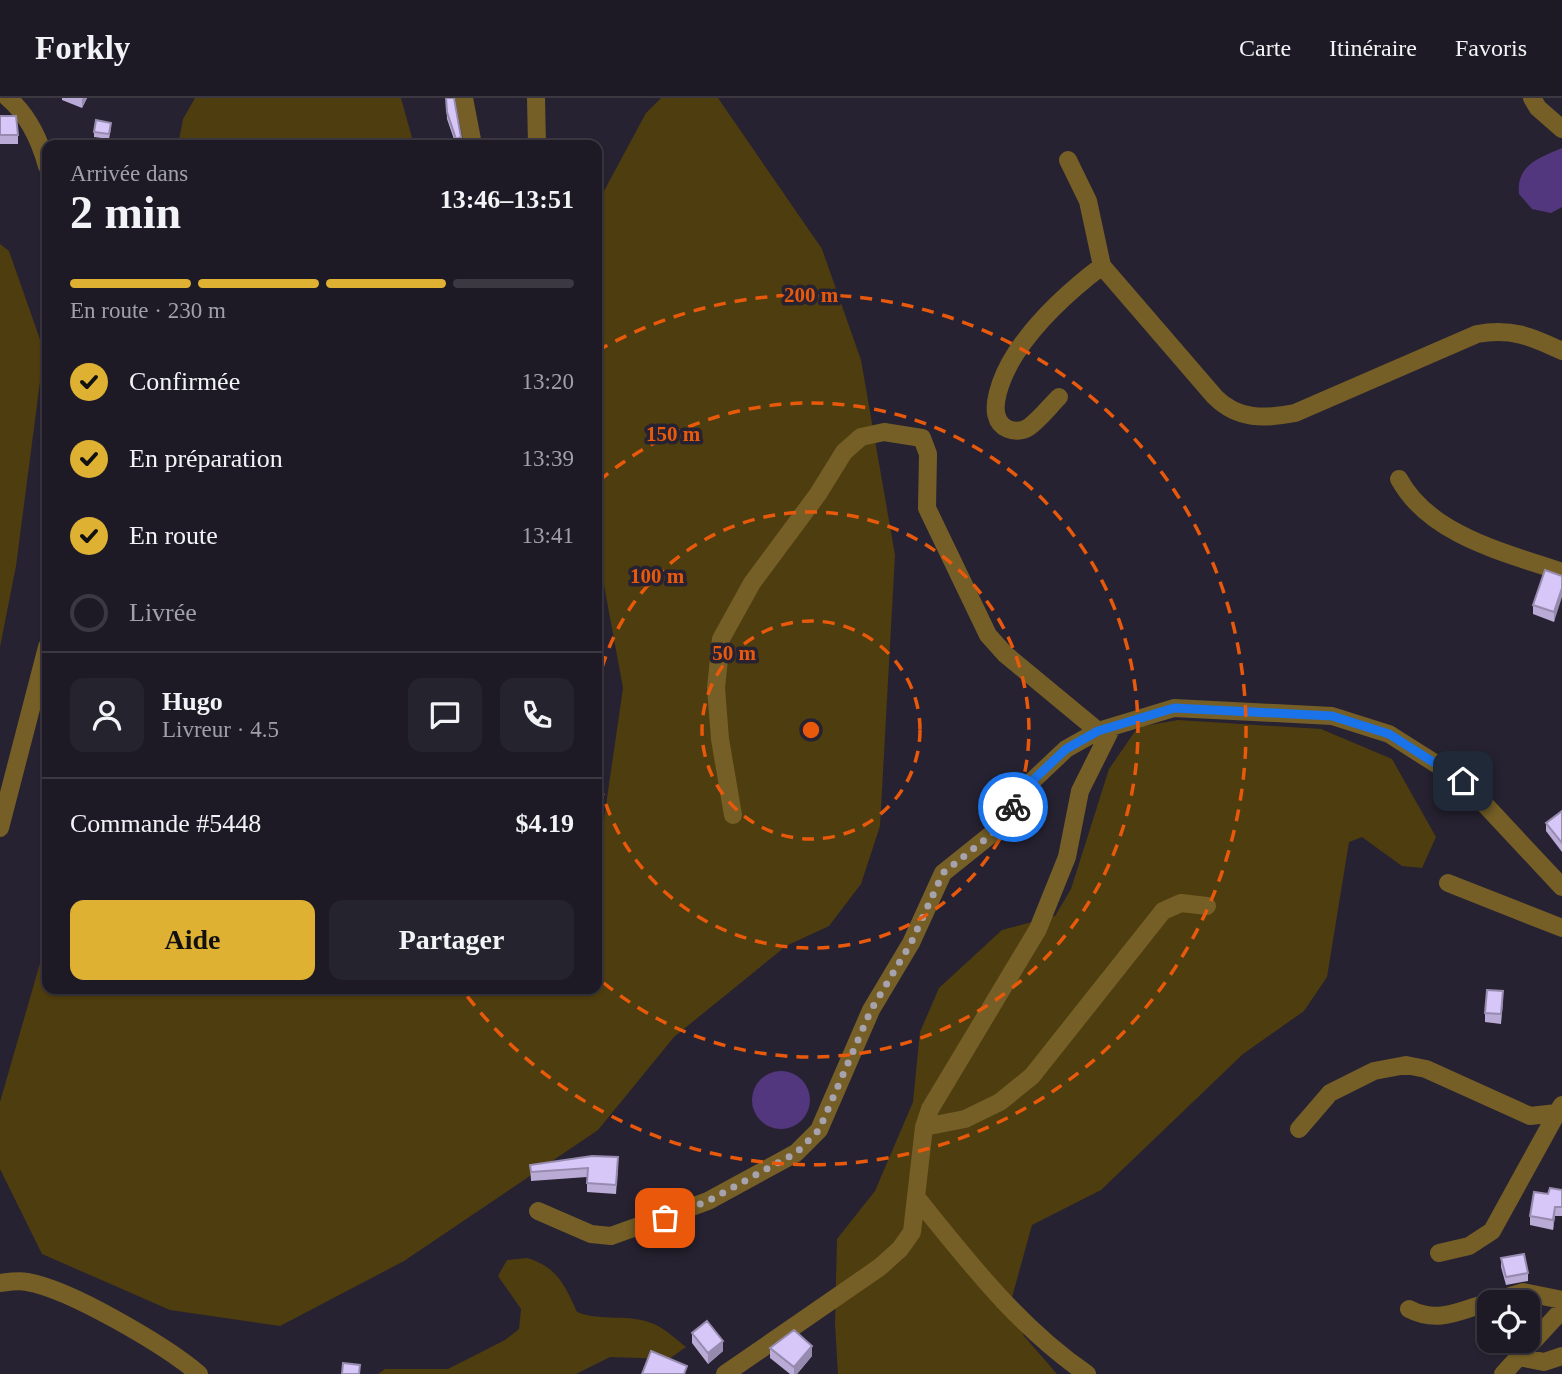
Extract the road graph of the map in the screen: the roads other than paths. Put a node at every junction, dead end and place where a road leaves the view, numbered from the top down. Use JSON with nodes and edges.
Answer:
{"nodes":[{"id":1,"x":8,"y":98,"type":"edge"},
{"id":2,"x":464,"y":98,"type":"edge"},
{"id":3,"x":536,"y":98,"type":"edge"},
{"id":4,"x":1539,"y":101,"type":"edge"},
{"id":5,"x":1562,"y":129,"type":"edge"},
{"id":6,"x":472,"y":140,"type":"edge"},
{"id":7,"x":537,"y":140,"type":"edge"},
{"id":8,"x":42,"y":149,"type":"edge"},
{"id":9,"x":1068,"y":160,"type":"dead end"},
{"id":10,"x":1102,"y":266,"type":"junction"},
{"id":11,"x":1562,"y":351,"type":"edge"},
{"id":12,"x":1059,"y":397,"type":"dead end"},
{"id":13,"x":1399,"y":479,"type":"dead end"},
{"id":14,"x":1562,"y":572,"type":"edge"},
{"id":15,"x":42,"y":666,"type":"edge"},
{"id":16,"x":1105,"y":730,"type":"junction"},
{"id":17,"x":733,"y":815,"type":"dead end"},
{"id":18,"x":0,"y":828,"type":"edge"},
{"id":19,"x":1448,"y":883,"type":"dead end"},
{"id":20,"x":1562,"y":887,"type":"edge"},
{"id":21,"x":1207,"y":906,"type":"dead end"},
{"id":22,"x":1562,"y":928,"type":"edge"},
{"id":23,"x":1559,"y":1109,"type":"edge"},
{"id":24,"x":924,"y":1127,"type":"junction"},
{"id":25,"x":1299,"y":1129,"type":"dead end"},
{"id":26,"x":916,"y":1197,"type":"junction"},
{"id":27,"x":538,"y":1211,"type":"dead end"},
{"id":28,"x":1439,"y":1253,"type":"dead end"},
{"id":29,"x":0,"y":1283,"type":"edge"},
{"id":30,"x":1540,"y":1295,"type":"edge"},
{"id":31,"x":1562,"y":1300,"type":"edge"},
{"id":32,"x":1477,"y":1306,"type":"edge"},
{"id":33,"x":1409,"y":1309,"type":"dead end"},
{"id":34,"x":1562,"y":1310,"type":"edge"},
{"id":35,"x":1562,"y":1356,"type":"edge"},
{"id":36,"x":1519,"y":1357,"type":"junction"},
{"id":37,"x":199,"y":1374,"type":"edge"},
{"id":38,"x":725,"y":1374,"type":"edge"},
{"id":39,"x":1087,"y":1374,"type":"edge"},
{"id":40,"x":1503,"y":1374,"type":"edge"}],
"edges":[{"from":1,"to":8,"type":"street"},
{"from":2,"to":6,"type":"street"},
{"from":3,"to":7,"type":"street"},
{"from":4,"to":5,"type":"street"},
{"from":9,"to":10,"type":"street"},
{"from":10,"to":11,"type":"street"},
{"from":10,"to":12,"type":"street"},
{"from":13,"to":14,"type":"street"},
{"from":15,"to":18,"type":"street"},
{"from":16,"to":17,"type":"street"},
{"from":16,"to":20,"type":"street"},
{"from":16,"to":24,"type":"street"},
{"from":16,"to":27,"type":"street"},
{"from":19,"to":22,"type":"street"},
{"from":21,"to":24,"type":"street"},
{"from":23,"to":25,"type":"street"},
{"from":23,"to":28,"type":"street"},
{"from":24,"to":26,"type":"street"},
{"from":26,"to":38,"type":"street"},
{"from":26,"to":39,"type":"street"},
{"from":29,"to":37,"type":"street"},
{"from":30,"to":31,"type":"street"},
{"from":32,"to":33,"type":"street"},
{"from":34,"to":36,"type":"street"},
{"from":35,"to":36,"type":"street"},
{"from":36,"to":40,"type":"street"}]}
